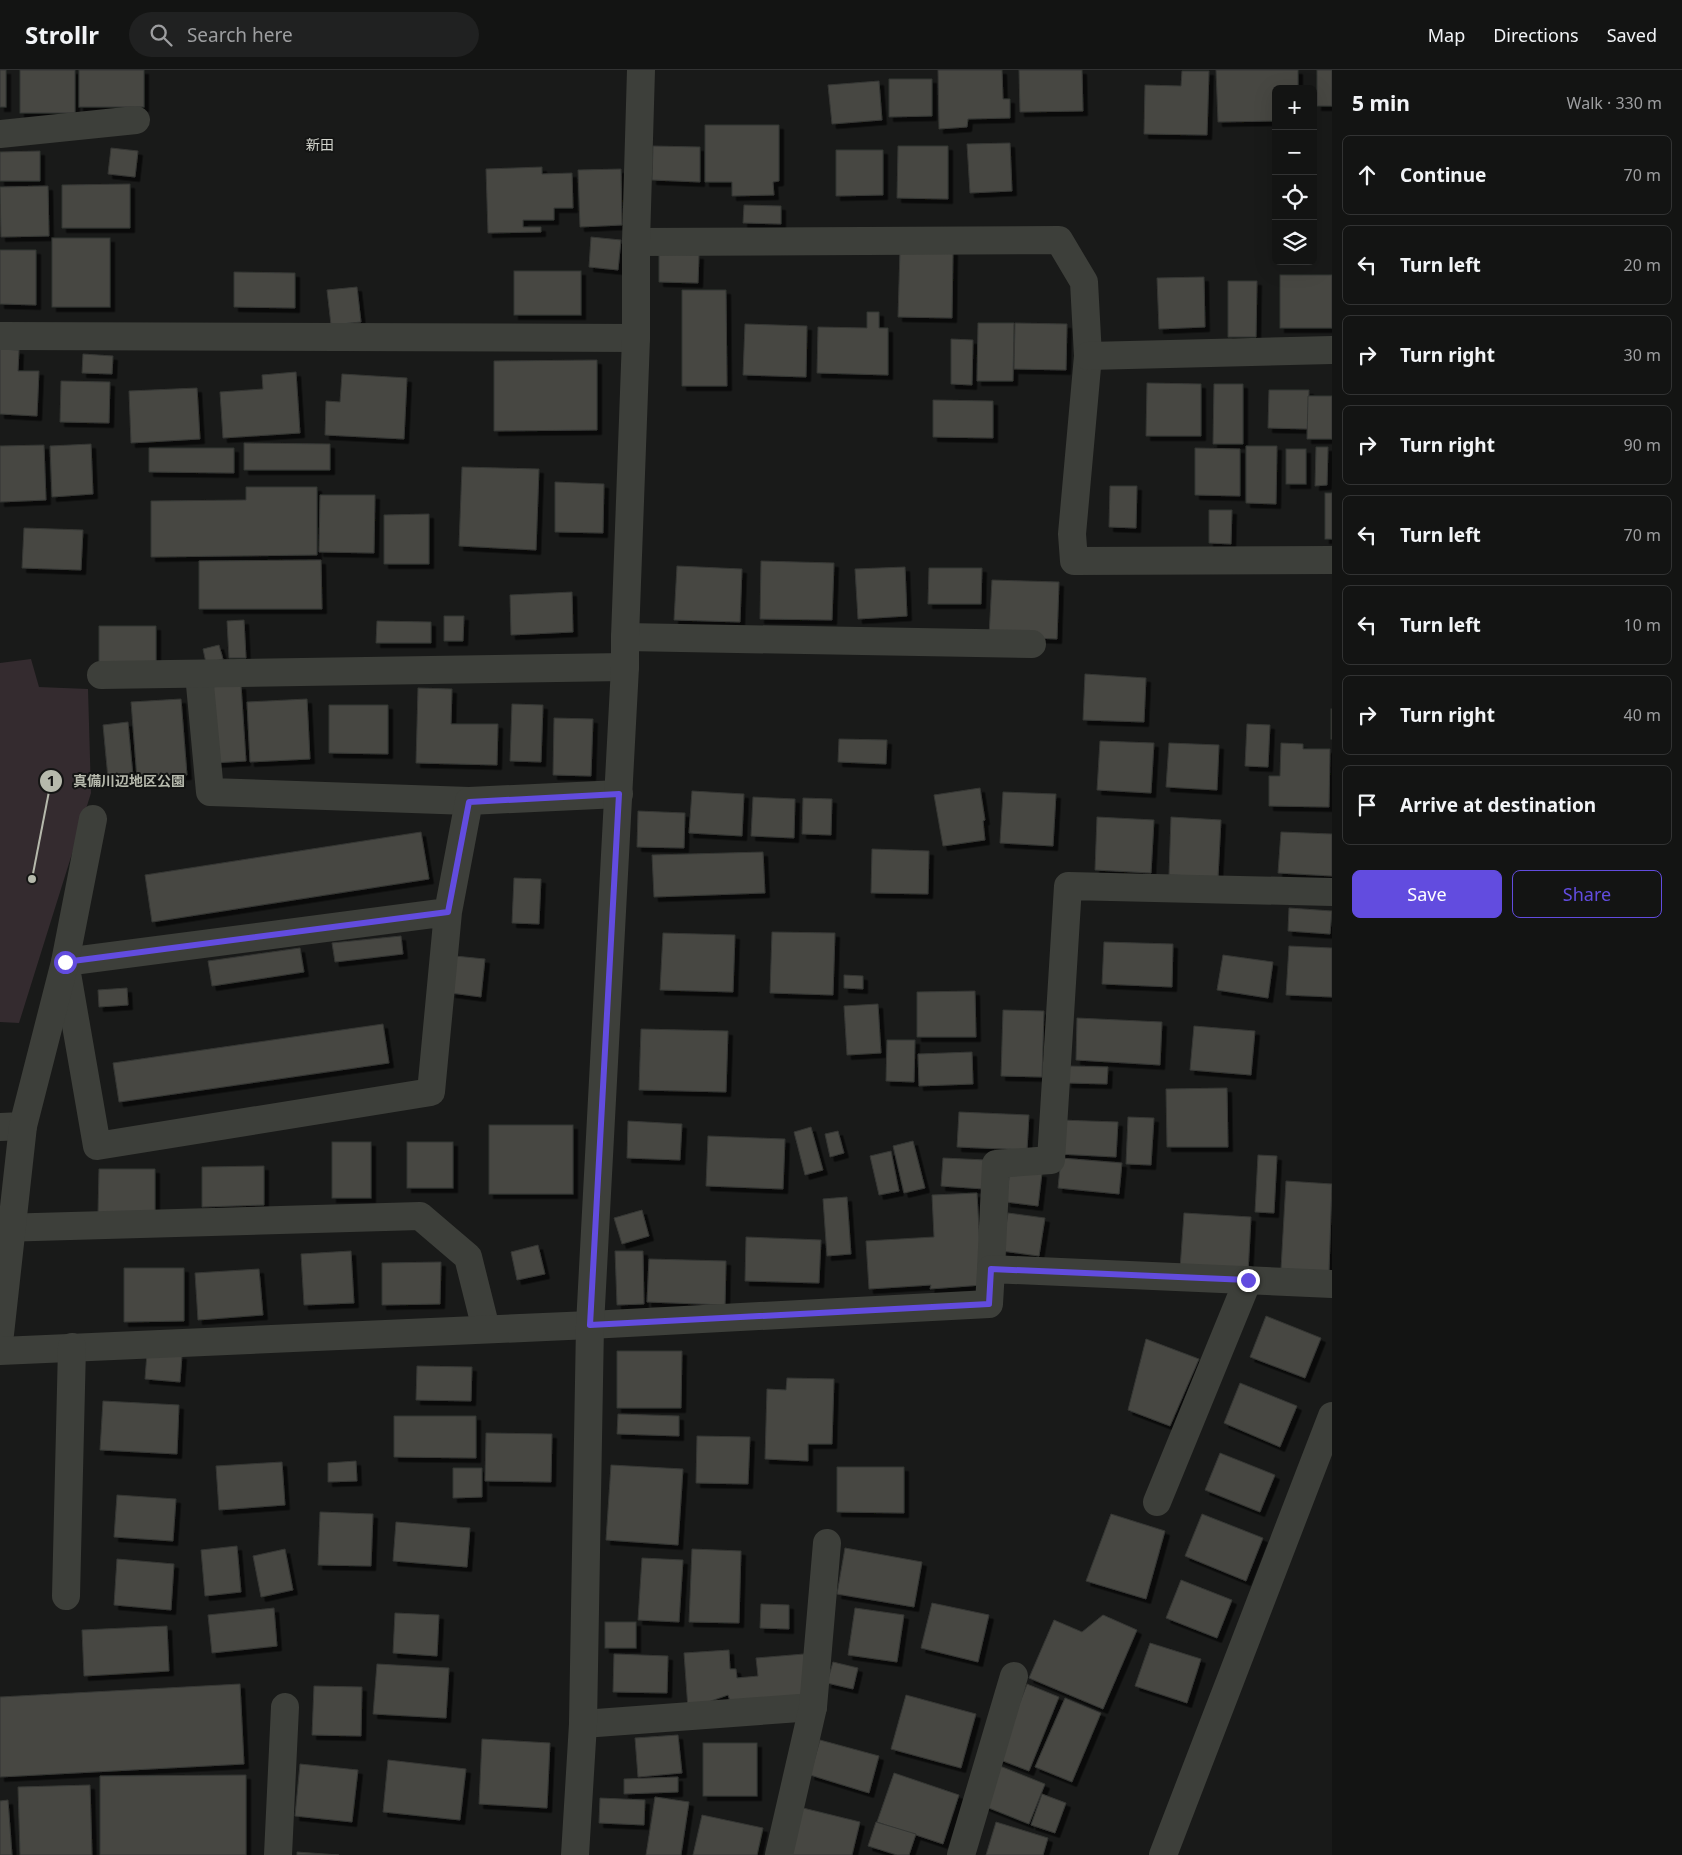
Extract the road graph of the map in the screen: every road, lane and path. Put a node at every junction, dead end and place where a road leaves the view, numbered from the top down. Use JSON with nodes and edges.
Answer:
{"nodes":[{"id":1,"x":641,"y":70,"type":"edge"},
{"id":2,"x":136,"y":120,"type":"dead end"},
{"id":3,"x":0,"y":134,"type":"edge"},
{"id":4,"x":636,"y":242,"type":"junction"},
{"id":5,"x":0,"y":336,"type":"edge"},
{"id":6,"x":636,"y":338,"type":"junction"},
{"id":7,"x":1332,"y":350,"type":"edge"},
{"id":8,"x":1088,"y":356,"type":"junction"},
{"id":9,"x":1332,"y":560,"type":"edge"},
{"id":10,"x":625,"y":637,"type":"junction"},
{"id":11,"x":1032,"y":644,"type":"dead end"},
{"id":12,"x":625,"y":667,"type":"junction"},
{"id":13,"x":199,"y":674,"type":"junction"},
{"id":14,"x":101,"y":675,"type":"dead end"},
{"id":15,"x":619,"y":794,"type":"junction"},
{"id":16,"x":469,"y":802,"type":"junction"},
{"id":17,"x":93,"y":819,"type":"dead end"},
{"id":18,"x":1332,"y":892,"type":"edge"},
{"id":19,"x":448,"y":912,"type":"junction"},
{"id":20,"x":65,"y":962,"type":"junction"},
{"id":21,"x":12,"y":1127,"type":"edge"},
{"id":22,"x":6,"y":1227,"type":"edge"},
{"id":23,"x":991,"y":1269,"type":"junction"},
{"id":24,"x":1248,"y":1280,"type":"junction"},
{"id":25,"x":1332,"y":1284,"type":"edge"},
{"id":26,"x":590,"y":1325,"type":"junction"},
{"id":27,"x":486,"y":1329,"type":"junction"},
{"id":28,"x":0,"y":1334,"type":"edge"},
{"id":29,"x":72,"y":1347,"type":"junction"},
{"id":30,"x":0,"y":1350,"type":"edge"},
{"id":31,"x":1332,"y":1416,"type":"edge"},
{"id":32,"x":1156,"y":1502,"type":"dead end"},
{"id":33,"x":827,"y":1543,"type":"dead end"},
{"id":34,"x":66,"y":1596,"type":"dead end"},
{"id":35,"x":1014,"y":1676,"type":"dead end"},
{"id":36,"x":285,"y":1707,"type":"dead end"},
{"id":37,"x":813,"y":1707,"type":"junction"},
{"id":38,"x":583,"y":1724,"type":"junction"},
{"id":39,"x":278,"y":1855,"type":"edge"},
{"id":40,"x":575,"y":1855,"type":"edge"},
{"id":41,"x":779,"y":1855,"type":"edge"},
{"id":42,"x":961,"y":1855,"type":"edge"},
{"id":43,"x":1163,"y":1855,"type":"edge"}],
"edges":[{"from":1,"to":4,"type":"street"},
{"from":2,"to":3,"type":"street"},
{"from":4,"to":6,"type":"street"},
{"from":4,"to":8,"type":"street"},
{"from":5,"to":6,"type":"street"},
{"from":6,"to":10,"type":"street"},
{"from":7,"to":8,"type":"street"},
{"from":8,"to":9,"type":"street"},
{"from":10,"to":11,"type":"street"},
{"from":10,"to":12,"type":"street"},
{"from":12,"to":13,"type":"street"},
{"from":12,"to":15,"type":"street"},
{"from":13,"to":14,"type":"street"},
{"from":13,"to":16,"type":"street"},
{"from":15,"to":16,"type":"street"},
{"from":15,"to":26,"type":"street"},
{"from":16,"to":19,"type":"street"},
{"from":17,"to":20,"type":"street"},
{"from":18,"to":23,"type":"street"},
{"from":19,"to":20,"type":"street"},
{"from":19,"to":20,"type":"street"},
{"from":20,"to":21,"type":"street"},
{"from":21,"to":22,"type":"street"},
{"from":22,"to":27,"type":"street"},
{"from":22,"to":28,"type":"street"},
{"from":23,"to":24,"type":"street"},
{"from":23,"to":26,"type":"street"},
{"from":24,"to":25,"type":"street"},
{"from":24,"to":32,"type":"street"},
{"from":26,"to":27,"type":"street"},
{"from":26,"to":38,"type":"street"},
{"from":27,"to":29,"type":"street"},
{"from":29,"to":30,"type":"street"},
{"from":29,"to":34,"type":"street"},
{"from":31,"to":43,"type":"street"},
{"from":33,"to":37,"type":"street"},
{"from":35,"to":42,"type":"street"},
{"from":36,"to":39,"type":"street"},
{"from":37,"to":38,"type":"street"},
{"from":37,"to":41,"type":"street"},
{"from":38,"to":40,"type":"street"}]}
